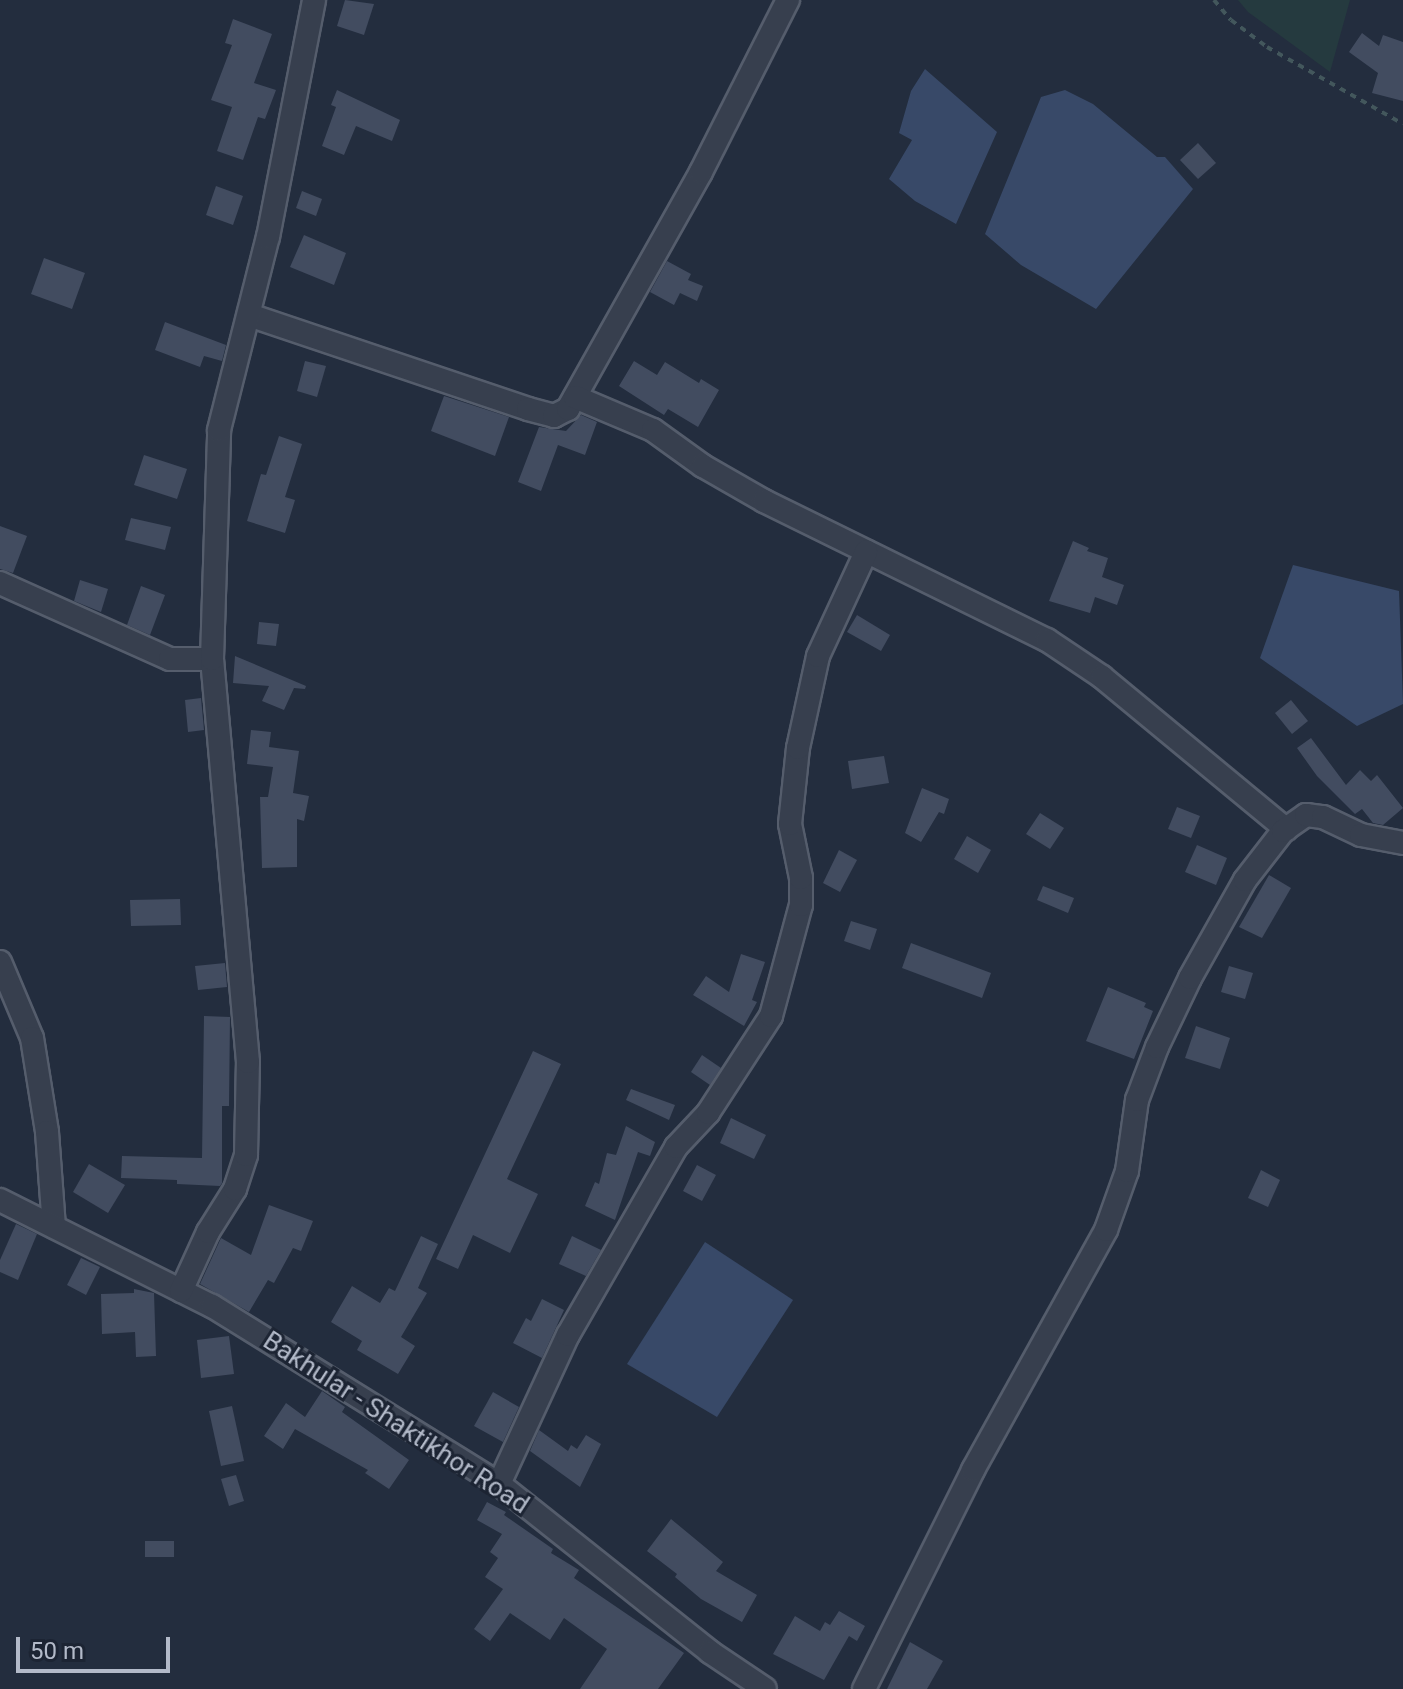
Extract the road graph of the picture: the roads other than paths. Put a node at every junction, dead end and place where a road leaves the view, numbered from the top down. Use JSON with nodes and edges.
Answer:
{"nodes":[{"id":1,"x":314,"y":0,"type":"edge"},
{"id":2,"x":788,"y":0,"type":"edge"},
{"id":3,"x":249,"y":315,"type":"junction"},
{"id":4,"x":575,"y":397,"type":"junction"},
{"id":5,"x":866,"y":552,"type":"junction"},
{"id":6,"x":0,"y":583,"type":"edge"},
{"id":7,"x":212,"y":659,"type":"junction"},
{"id":8,"x":1286,"y":829,"type":"junction"},
{"id":9,"x":1403,"y":843,"type":"edge"},
{"id":10,"x":0,"y":962,"type":"edge"},
{"id":11,"x":0,"y":1200,"type":"edge"},
{"id":12,"x":54,"y":1227,"type":"junction"},
{"id":13,"x":181,"y":1291,"type":"junction"},
{"id":14,"x":499,"y":1484,"type":"junction"},
{"id":15,"x":765,"y":1689,"type":"edge"},
{"id":16,"x":864,"y":1689,"type":"edge"}],
"edges":[{"from":1,"to":3,"type":"street"},
{"from":2,"to":4,"type":"street"},
{"from":3,"to":4,"type":"street"},
{"from":3,"to":7,"type":"street"},
{"from":4,"to":5,"type":"street"},
{"from":5,"to":8,"type":"street"},
{"from":5,"to":14,"type":"street"},
{"from":6,"to":7,"type":"street"},
{"from":7,"to":13,"type":"street"},
{"from":8,"to":9,"type":"street"},
{"from":8,"to":16,"type":"street"},
{"from":10,"to":12,"type":"street"},
{"from":11,"to":12,"type":"street","name":"Bakhular - Shaktikhor Road"},
{"from":12,"to":13,"type":"street","name":"Bakhular - Shaktikhor Road"},
{"from":13,"to":14,"type":"street","name":"Bakhular - Shaktikhor Road"},
{"from":14,"to":15,"type":"street","name":"Bakhular - Shaktikhor Road"}]}
